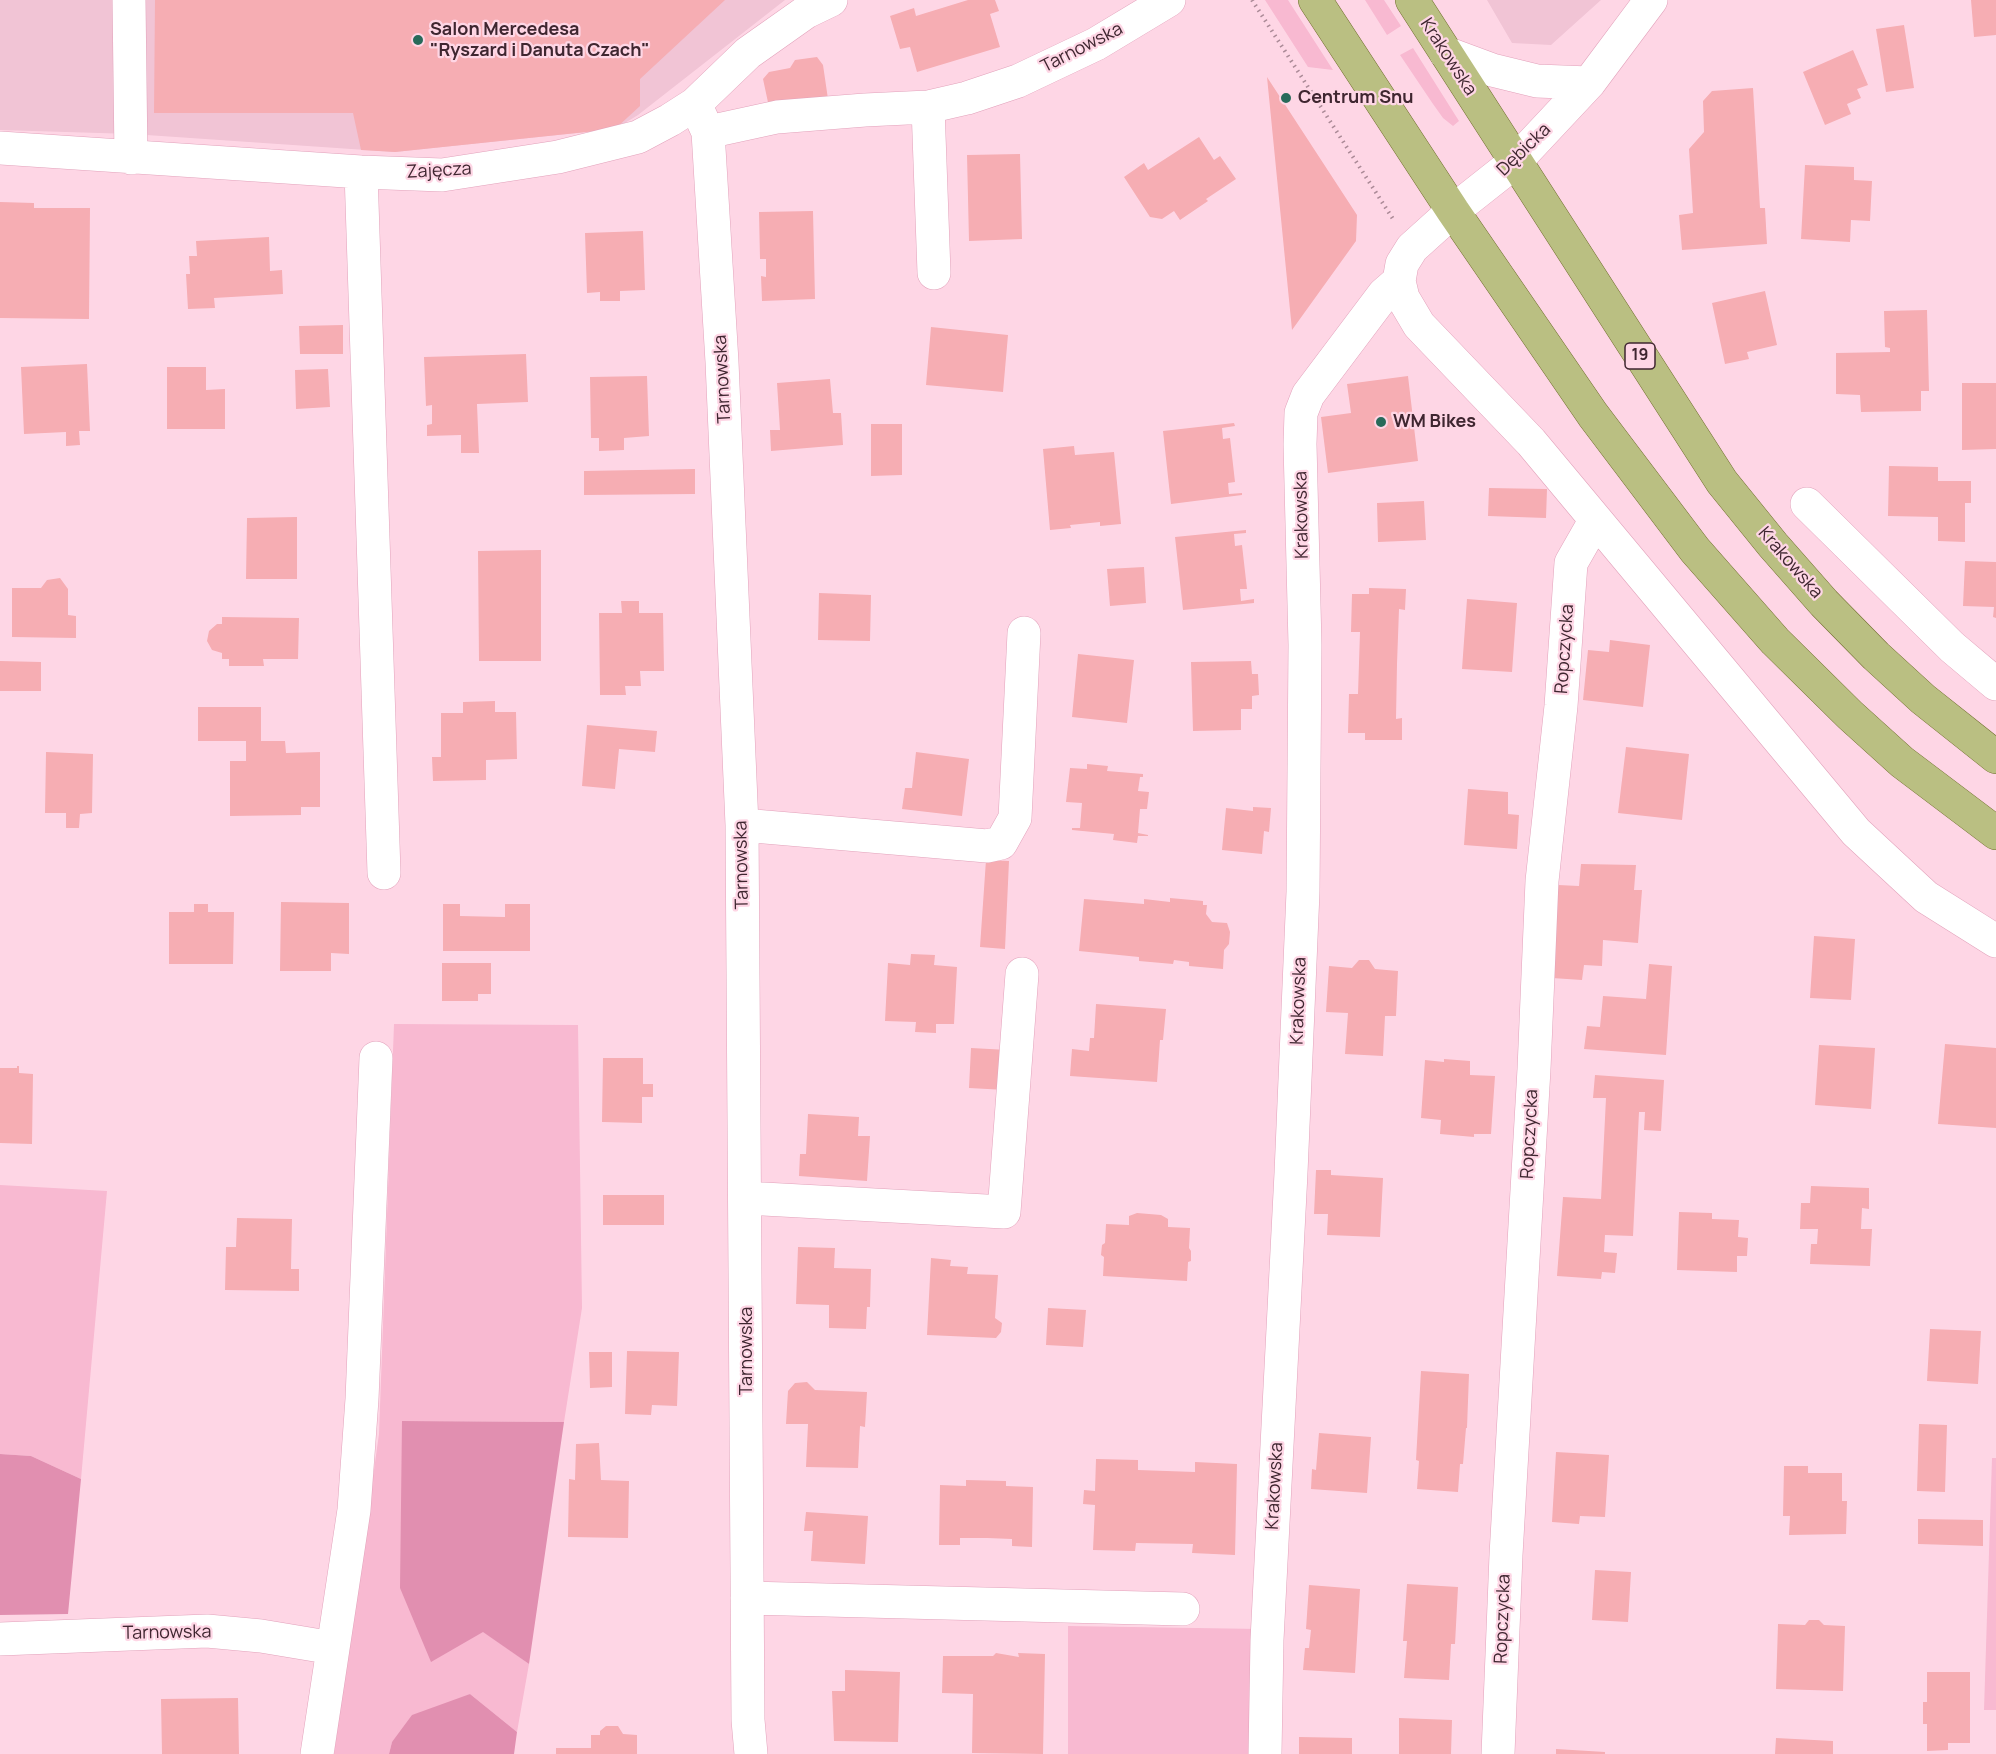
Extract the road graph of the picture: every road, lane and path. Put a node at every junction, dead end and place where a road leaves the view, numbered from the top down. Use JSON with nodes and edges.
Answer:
{"nodes":[{"id":1,"x":129,"y":0,"type":"edge"},
{"id":2,"x":831,"y":0,"type":"edge"},
{"id":3,"x":1169,"y":0,"type":"edge"},
{"id":4,"x":1252,"y":0,"type":"edge"},
{"id":5,"x":1316,"y":0,"type":"edge"},
{"id":6,"x":1412,"y":0,"type":"edge"},
{"id":7,"x":1651,"y":0,"type":"edge"},
{"id":8,"x":1446,"y":53,"type":"junction"},
{"id":9,"x":1588,"y":83,"type":"junction"},
{"id":10,"x":928,"y":107,"type":"junction"},
{"id":11,"x":702,"y":118,"type":"junction"},
{"id":12,"x":0,"y":148,"type":"edge"},
{"id":13,"x":131,"y":158,"type":"junction"},
{"id":14,"x":1515,"y":162,"type":"junction"},
{"id":15,"x":361,"y":172,"type":"junction"},
{"id":16,"x":1453,"y":211,"type":"junction"},
{"id":17,"x":1412,"y":248,"type":"junction"},
{"id":18,"x":934,"y":273,"type":"dead end"},
{"id":19,"x":1399,"y":281,"type":"junction"},
{"id":20,"x":1807,"y":504,"type":"dead end"},
{"id":21,"x":1595,"y":521,"type":"junction"},
{"id":22,"x":1024,"y":633,"type":"dead end"},
{"id":23,"x":1996,"y":684,"type":"edge"},
{"id":24,"x":1996,"y":757,"type":"edge"},
{"id":25,"x":742,"y":825,"type":"junction"},
{"id":26,"x":1996,"y":833,"type":"edge"},
{"id":27,"x":384,"y":873,"type":"dead end"},
{"id":28,"x":1996,"y":942,"type":"edge"},
{"id":29,"x":1022,"y":974,"type":"dead end"},
{"id":30,"x":376,"y":1058,"type":"dead end"},
{"id":31,"x":745,"y":1198,"type":"junction"},
{"id":32,"x":747,"y":1598,"type":"junction"},
{"id":33,"x":1183,"y":1609,"type":"dead end"},
{"id":34,"x":0,"y":1639,"type":"edge"},
{"id":35,"x":333,"y":1648,"type":"junction"},
{"id":36,"x":316,"y":1754,"type":"edge"},
{"id":37,"x":751,"y":1754,"type":"edge"},
{"id":38,"x":1265,"y":1754,"type":"edge"},
{"id":39,"x":1498,"y":1754,"type":"edge"}],
"edges":[{"from":1,"to":13,"type":"street"},
{"from":2,"to":11,"type":"street","name":"Zajęcza"},
{"from":3,"to":10,"type":"street","name":"Tarnowska"},
{"from":4,"to":17,"type":"path"},
{"from":5,"to":16,"type":"main road"},
{"from":6,"to":8,"type":"main road","name":"Krakowska","number":"19"},
{"from":7,"to":9,"type":"street","name":"Dębicka"},
{"from":8,"to":9,"type":"street"},
{"from":8,"to":14,"type":"main road","name":"Krakowska","number":"19"},
{"from":9,"to":14,"type":"street","name":"Dębicka"},
{"from":10,"to":11,"type":"street","name":"Tarnowska"},
{"from":10,"to":18,"type":"street"},
{"from":11,"to":15,"type":"street","name":"Zajęcza"},
{"from":11,"to":25,"type":"street","name":"Tarnowska"},
{"from":12,"to":13,"type":"street","name":"Zajęcza"},
{"from":13,"to":15,"type":"street","name":"Zajęcza"},
{"from":14,"to":16,"type":"street","name":"Dębicka"},
{"from":14,"to":24,"type":"main road","name":"Krakowska","number":"19"},
{"from":15,"to":27,"type":"street"},
{"from":16,"to":17,"type":"street","name":"Krakowska"},
{"from":16,"to":26,"type":"main road"},
{"from":17,"to":19,"type":"street","name":"Krakowska"},
{"from":19,"to":21,"type":"street"},
{"from":19,"to":38,"type":"street","name":"Krakowska"},
{"from":20,"to":23,"type":"street"},
{"from":21,"to":28,"type":"street"},
{"from":21,"to":39,"type":"street","name":"Ropczycka"},
{"from":22,"to":25,"type":"street"},
{"from":25,"to":31,"type":"street","name":"Tarnowska"},
{"from":29,"to":31,"type":"street"},
{"from":30,"to":35,"type":"street"},
{"from":31,"to":32,"type":"street","name":"Tarnowska"},
{"from":32,"to":33,"type":"street"},
{"from":32,"to":37,"type":"street","name":"Tarnowska"},
{"from":34,"to":35,"type":"street","name":"Tarnowska"},
{"from":35,"to":36,"type":"street"}]}
